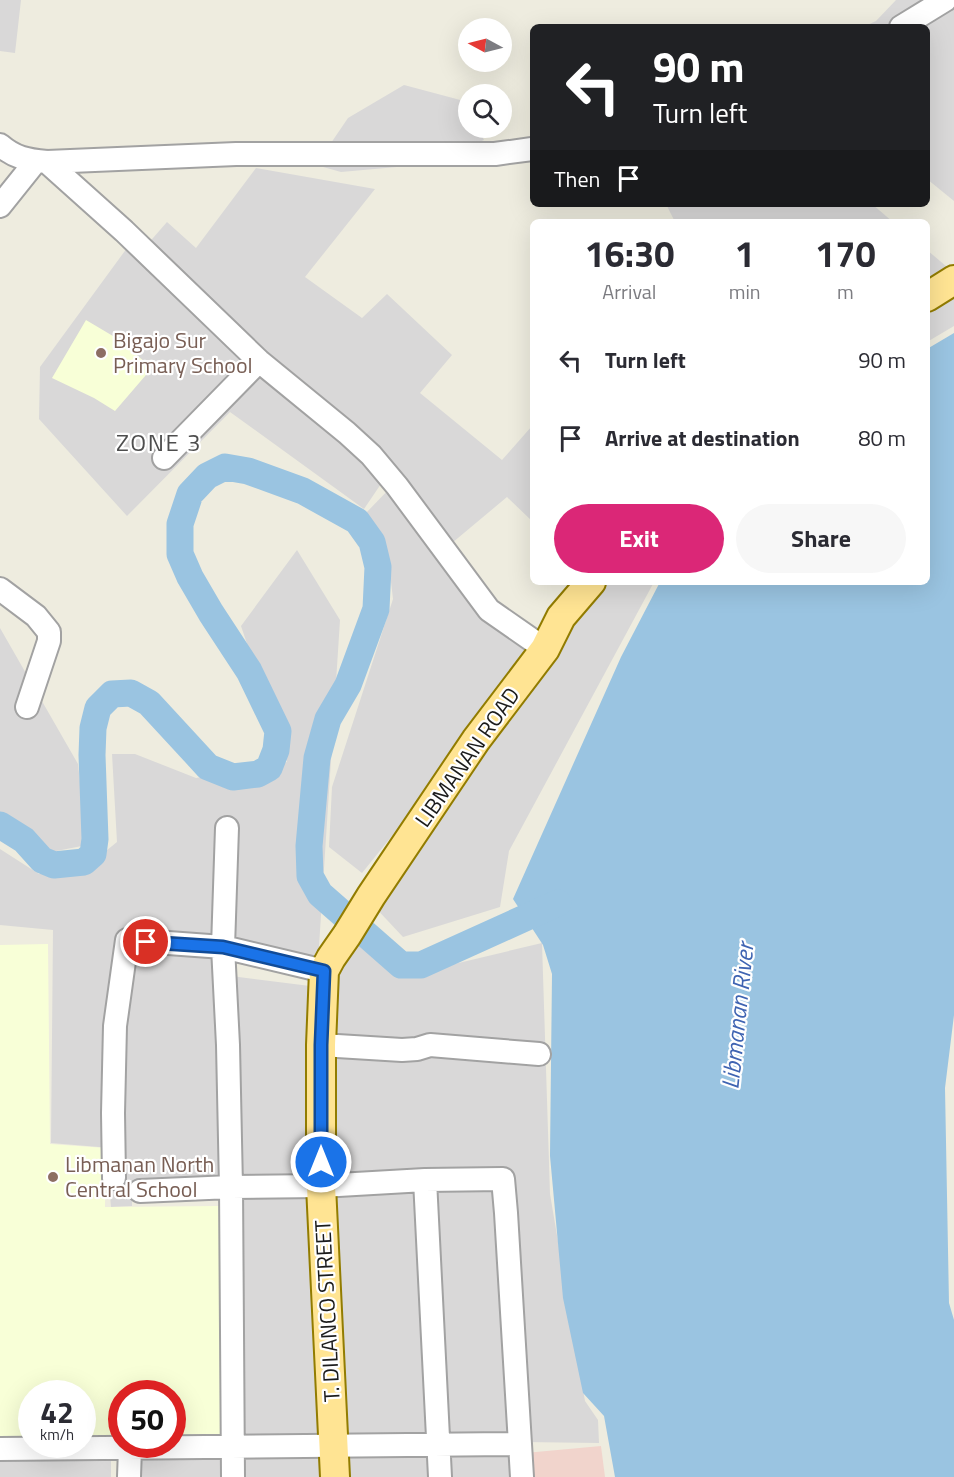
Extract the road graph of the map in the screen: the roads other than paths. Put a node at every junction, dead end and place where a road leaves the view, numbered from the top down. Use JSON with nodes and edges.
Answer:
{"nodes":[{"id":1,"x":945,"y":0,"type":"edge"},
{"id":2,"x":906,"y":24,"type":"edge"},
{"id":3,"x":0,"y":145,"type":"edge"},
{"id":4,"x":530,"y":149,"type":"edge"},
{"id":5,"x":41,"y":162,"type":"junction"},
{"id":6,"x":0,"y":206,"type":"edge"},
{"id":7,"x":954,"y":280,"type":"edge"},
{"id":8,"x":930,"y":295,"type":"edge"},
{"id":9,"x":259,"y":362,"type":"junction"},
{"id":10,"x":164,"y":458,"type":"dead end"},
{"id":11,"x":588,"y":585,"type":"edge"},
{"id":12,"x":0,"y":589,"type":"edge"},
{"id":13,"x":545,"y":648,"type":"junction"},
{"id":14,"x":27,"y":707,"type":"dead end"},
{"id":15,"x":227,"y":828,"type":"dead end"},
{"id":16,"x":347,"y":935,"type":"joint"},
{"id":17,"x":223,"y":947,"type":"junction"},
{"id":18,"x":324,"y":971,"type":"junction"},
{"id":19,"x":321,"y":1045,"type":"junction"},
{"id":20,"x":539,"y":1054,"type":"dead end"},
{"id":21,"x":114,"y":1178,"type":"dead end"},
{"id":22,"x":425,"y":1180,"type":"junction"},
{"id":23,"x":321,"y":1186,"type":"junction"},
{"id":24,"x":231,"y":1187,"type":"junction"},
{"id":25,"x":140,"y":1191,"type":"dead end"},
{"id":26,"x":520,"y":1444,"type":"junction"},
{"id":27,"x":439,"y":1445,"type":"junction"},
{"id":28,"x":334,"y":1446,"type":"junction"},
{"id":29,"x":186,"y":1447,"type":"edge"},
{"id":30,"x":232,"y":1447,"type":"junction"},
{"id":31,"x":108,"y":1448,"type":"edge"},
{"id":32,"x":0,"y":1449,"type":"edge"},
{"id":33,"x":130,"y":1458,"type":"edge"},
{"id":34,"x":129,"y":1477,"type":"edge"},
{"id":35,"x":233,"y":1477,"type":"edge"},
{"id":36,"x":335,"y":1477,"type":"edge"},
{"id":37,"x":440,"y":1477,"type":"edge"},
{"id":38,"x":522,"y":1477,"type":"edge"}],
"edges":[{"from":1,"to":2,"type":"street"},
{"from":3,"to":5,"type":"street"},
{"from":4,"to":5,"type":"street"},
{"from":5,"to":6,"type":"street"},
{"from":5,"to":9,"type":"street"},
{"from":7,"to":8,"type":"main road"},
{"from":9,"to":10,"type":"street"},
{"from":9,"to":13,"type":"street"},
{"from":11,"to":13,"type":"main road","name":"LIBMANAN ROAD"},
{"from":12,"to":14,"type":"street"},
{"from":13,"to":16,"type":"main road","name":"LIBMANAN ROAD"},
{"from":15,"to":17,"type":"street"},
{"from":16,"to":18,"type":"main road","name":"T. DILANCO STREET"},
{"from":17,"to":18,"type":"street"},
{"from":17,"to":21,"type":"street"},
{"from":17,"to":24,"type":"street"},
{"from":18,"to":19,"type":"main road","name":"T. DILANCO STREET"},
{"from":19,"to":20,"type":"street"},
{"from":19,"to":23,"type":"main road","name":"T. DILANCO STREET"},
{"from":22,"to":23,"type":"street"},
{"from":22,"to":26,"type":"street"},
{"from":22,"to":27,"type":"street"},
{"from":23,"to":24,"type":"street"},
{"from":23,"to":28,"type":"main road","name":"T. DILANCO STREET"},
{"from":24,"to":25,"type":"street"},
{"from":24,"to":30,"type":"street"},
{"from":26,"to":27,"type":"street"},
{"from":26,"to":38,"type":"street"},
{"from":27,"to":28,"type":"street"},
{"from":27,"to":37,"type":"street"},
{"from":28,"to":30,"type":"street"},
{"from":28,"to":36,"type":"main road","name":"T. DILANCO STREET"},
{"from":29,"to":30,"type":"street"},
{"from":30,"to":35,"type":"street"},
{"from":31,"to":32,"type":"street"},
{"from":33,"to":34,"type":"street"}]}
